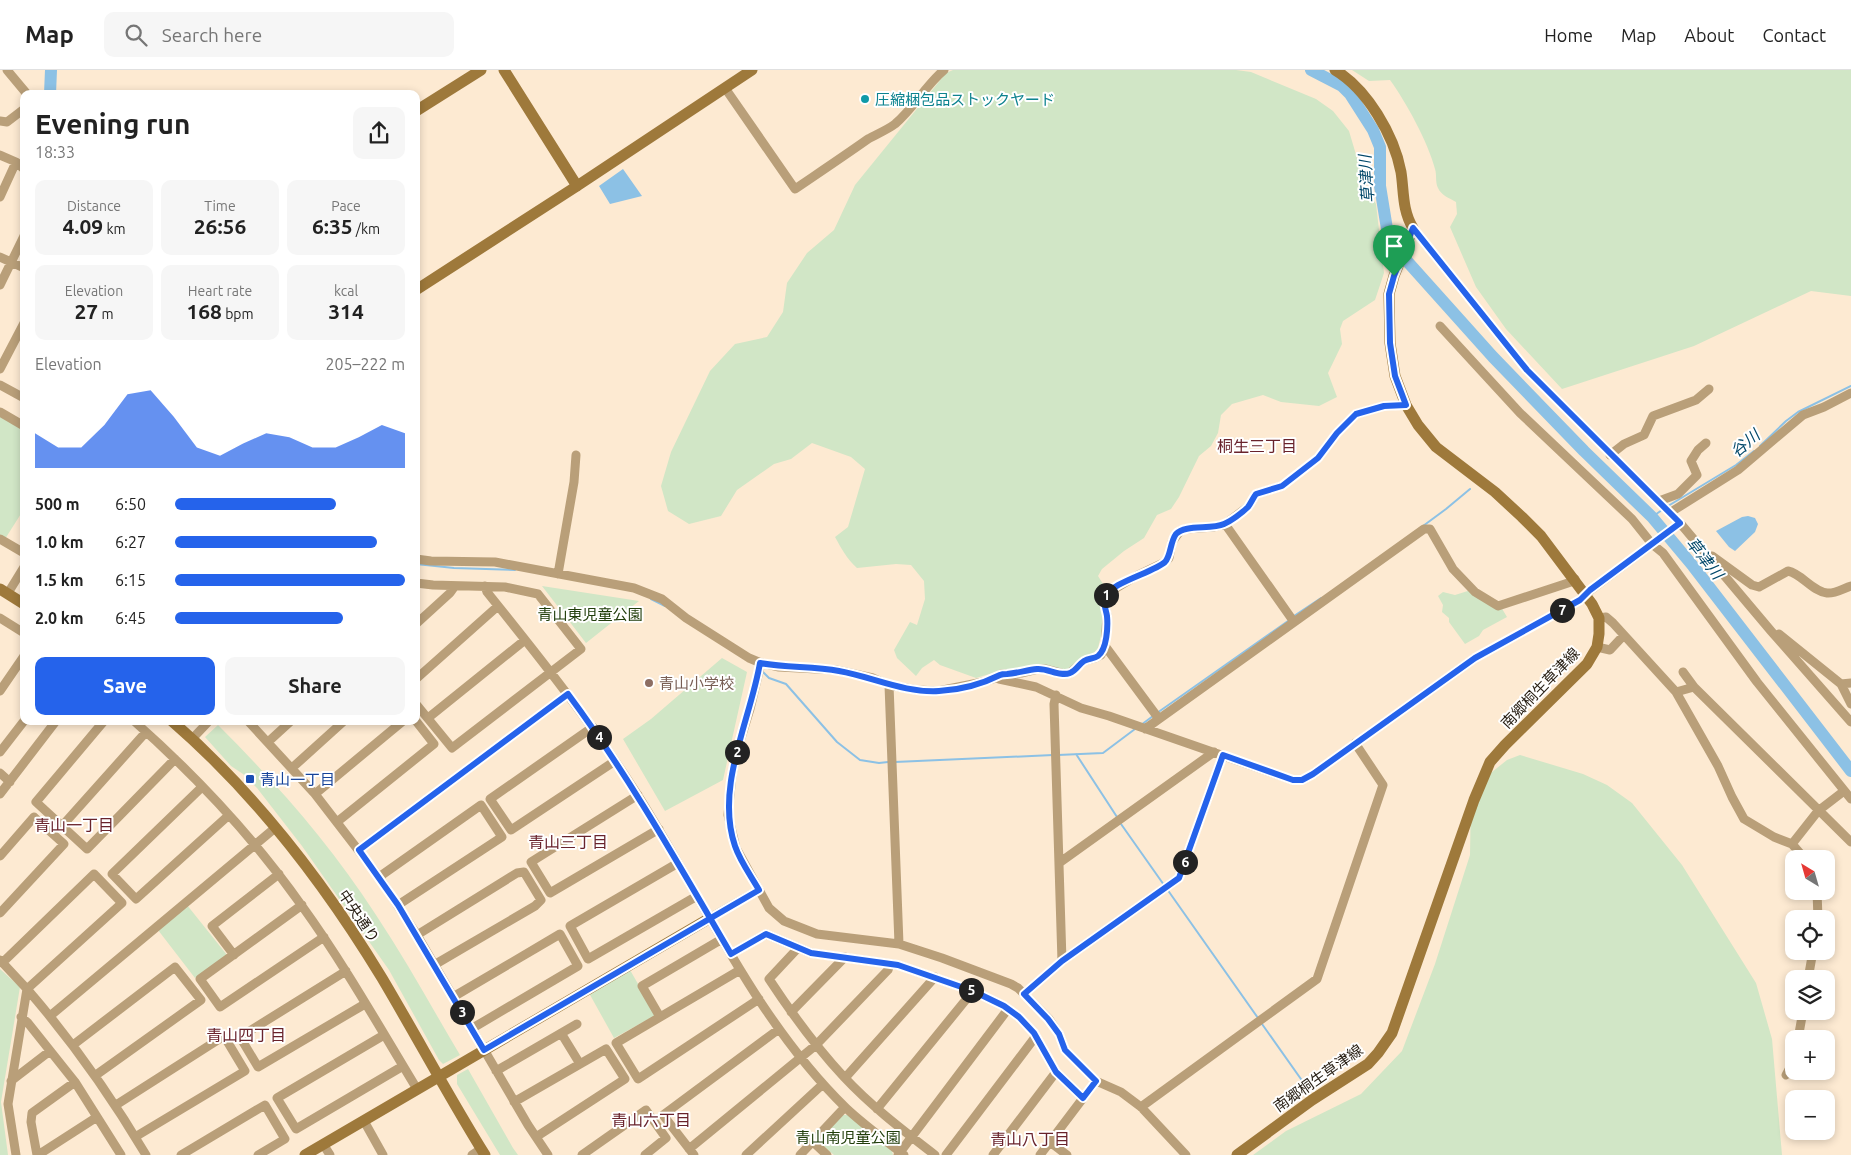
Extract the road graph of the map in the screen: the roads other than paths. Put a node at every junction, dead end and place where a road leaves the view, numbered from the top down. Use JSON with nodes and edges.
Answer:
{"nodes":[{"id":1,"x":7,"y":70,"type":"edge"},
{"id":2,"x":481,"y":70,"type":"edge"},
{"id":3,"x":504,"y":70,"type":"edge"},
{"id":4,"x":752,"y":70,"type":"edge"},
{"id":5,"x":944,"y":70,"type":"edge"},
{"id":6,"x":1335,"y":70,"type":"edge"},
{"id":7,"x":725,"y":88,"type":"junction"},
{"id":8,"x":24,"y":90,"type":"edge"},
{"id":9,"x":420,"y":108,"type":"edge"},
{"id":10,"x":20,"y":112,"type":"edge"},
{"id":11,"x":0,"y":121,"type":"edge"},
{"id":12,"x":0,"y":155,"type":"edge"},
{"id":13,"x":16,"y":162,"type":"junction"},
{"id":14,"x":20,"y":166,"type":"edge"},
{"id":15,"x":577,"y":186,"type":"junction"},
{"id":16,"x":0,"y":197,"type":"edge"},
{"id":17,"x":1413,"y":228,"type":"junction"},
{"id":18,"x":20,"y":244,"type":"edge"},
{"id":19,"x":0,"y":257,"type":"edge"},
{"id":20,"x":11,"y":262,"type":"junction"},
{"id":21,"x":20,"y":266,"type":"edge"},
{"id":22,"x":0,"y":285,"type":"edge"},
{"id":23,"x":420,"y":287,"type":"edge"},
{"id":24,"x":1440,"y":326,"type":"dead end"},
{"id":25,"x":20,"y":331,"type":"edge"},
{"id":26,"x":0,"y":369,"type":"edge"},
{"id":27,"x":0,"y":385,"type":"edge"},
{"id":28,"x":1709,"y":389,"type":"dead end"},
{"id":29,"x":1851,"y":393,"type":"edge"},
{"id":30,"x":20,"y":396,"type":"edge"},
{"id":31,"x":1406,"y":405,"type":"junction"},
{"id":32,"x":0,"y":412,"type":"edge"},
{"id":33,"x":20,"y":424,"type":"edge"},
{"id":34,"x":1706,"y":443,"type":"dead end"},
{"id":35,"x":576,"y":454,"type":"dead end"},
{"id":36,"x":1610,"y":454,"type":"junction"},
{"id":37,"x":1659,"y":502,"type":"junction"},
{"id":38,"x":1671,"y":512,"type":"junction"},
{"id":39,"x":1225,"y":524,"type":"junction"},
{"id":40,"x":1677,"y":525,"type":"junction"},
{"id":41,"x":0,"y":539,"type":"edge"},
{"id":42,"x":1654,"y":542,"type":"junction"},
{"id":43,"x":20,"y":551,"type":"edge"},
{"id":44,"x":1709,"y":557,"type":"junction"},
{"id":45,"x":420,"y":560,"type":"edge"},
{"id":46,"x":20,"y":572,"type":"edge"},
{"id":47,"x":558,"y":574,"type":"junction"},
{"id":48,"x":1575,"y":579,"type":"junction"},
{"id":49,"x":420,"y":583,"type":"edge"},
{"id":50,"x":455,"y":586,"type":"junction"},
{"id":51,"x":485,"y":586,"type":"junction"},
{"id":52,"x":1851,"y":586,"type":"edge"},
{"id":53,"x":4,"y":591,"type":"edge"},
{"id":54,"x":1587,"y":594,"type":"junction"},
{"id":55,"x":20,"y":601,"type":"edge"},
{"id":56,"x":498,"y":606,"type":"junction"},
{"id":57,"x":1599,"y":618,"type":"junction"},
{"id":58,"x":0,"y":619,"type":"edge"},
{"id":59,"x":420,"y":620,"type":"edge"},
{"id":60,"x":1294,"y":622,"type":"junction"},
{"id":61,"x":20,"y":631,"type":"edge"},
{"id":62,"x":1771,"y":631,"type":"junction"},
{"id":63,"x":1624,"y":634,"type":"junction"},
{"id":64,"x":525,"y":640,"type":"junction"},
{"id":65,"x":1104,"y":646,"type":"junction"},
{"id":66,"x":1597,"y":647,"type":"junction"},
{"id":67,"x":20,"y":662,"type":"edge"},
{"id":68,"x":760,"y":663,"type":"junction"},
{"id":69,"x":552,"y":672,"type":"junction"},
{"id":70,"x":1683,"y":672,"type":"dead end"},
{"id":71,"x":420,"y":675,"type":"edge"},
{"id":72,"x":996,"y":678,"type":"junction"},
{"id":73,"x":1851,"y":683,"type":"edge"},
{"id":74,"x":1841,"y":684,"type":"junction"},
{"id":75,"x":889,"y":685,"type":"junction"},
{"id":76,"x":1694,"y":687,"type":"junction"},
{"id":77,"x":0,"y":691,"type":"edge"},
{"id":78,"x":1676,"y":692,"type":"junction"},
{"id":79,"x":568,"y":694,"type":"junction"},
{"id":80,"x":1056,"y":695,"type":"junction"},
{"id":81,"x":1851,"y":704,"type":"edge"},
{"id":82,"x":420,"y":709,"type":"edge"},
{"id":83,"x":428,"y":718,"type":"junction"},
{"id":84,"x":1159,"y":719,"type":"junction"},
{"id":85,"x":1851,"y":722,"type":"edge"},
{"id":86,"x":21,"y":725,"type":"edge"},
{"id":87,"x":53,"y":725,"type":"edge"},
{"id":88,"x":101,"y":725,"type":"edge"},
{"id":89,"x":138,"y":725,"type":"edge"},
{"id":90,"x":176,"y":725,"type":"edge"},
{"id":91,"x":205,"y":725,"type":"edge"},
{"id":92,"x":252,"y":725,"type":"edge"},
{"id":93,"x":287,"y":725,"type":"edge"},
{"id":94,"x":340,"y":725,"type":"edge"},
{"id":95,"x":398,"y":725,"type":"edge"},
{"id":96,"x":419,"y":725,"type":"edge"},
{"id":97,"x":593,"y":727,"type":"junction"},
{"id":98,"x":1145,"y":728,"type":"junction"},
{"id":99,"x":146,"y":732,"type":"junction"},
{"id":100,"x":192,"y":739,"type":"junction"},
{"id":101,"x":268,"y":742,"type":"junction"},
{"id":102,"x":1355,"y":743,"type":"junction"},
{"id":103,"x":0,"y":752,"type":"edge"},
{"id":104,"x":1219,"y":754,"type":"junction"},
{"id":105,"x":175,"y":759,"type":"junction"},
{"id":106,"x":615,"y":761,"type":"junction"},
{"id":107,"x":292,"y":768,"type":"junction"},
{"id":108,"x":0,"y":774,"type":"edge"},
{"id":109,"x":10,"y":782,"type":"junction"},
{"id":110,"x":202,"y":787,"type":"junction"},
{"id":111,"x":1844,"y":791,"type":"junction"},
{"id":112,"x":0,"y":794,"type":"edge"},
{"id":113,"x":315,"y":794,"type":"junction"},
{"id":114,"x":638,"y":795,"type":"junction"},
{"id":115,"x":1851,"y":799,"type":"edge"},
{"id":116,"x":1818,"y":811,"type":"junction"},
{"id":117,"x":229,"y":815,"type":"junction"},
{"id":118,"x":337,"y":822,"type":"junction"},
{"id":119,"x":62,"y":826,"type":"junction"},
{"id":120,"x":275,"y":828,"type":"junction"},
{"id":121,"x":659,"y":829,"type":"junction"},
{"id":122,"x":1851,"y":842,"type":"edge"},
{"id":123,"x":1792,"y":844,"type":"junction"},
{"id":124,"x":255,"y":845,"type":"junction"},
{"id":125,"x":359,"y":850,"type":"junction"},
{"id":126,"x":1797,"y":850,"type":"edge"},
{"id":127,"x":0,"y":856,"type":"edge"},
{"id":128,"x":678,"y":862,"type":"junction"},
{"id":129,"x":1059,"y":863,"type":"junction"},
{"id":130,"x":279,"y":874,"type":"junction"},
{"id":131,"x":379,"y":877,"type":"junction"},
{"id":132,"x":759,"y":890,"type":"junction"},
{"id":133,"x":697,"y":896,"type":"junction"},
{"id":134,"x":302,"y":905,"type":"junction"},
{"id":135,"x":398,"y":905,"type":"junction"},
{"id":136,"x":0,"y":913,"type":"edge"},
{"id":137,"x":710,"y":918,"type":"junction"},
{"id":138,"x":417,"y":935,"type":"junction"},
{"id":139,"x":324,"y":937,"type":"junction"},
{"id":140,"x":722,"y":939,"type":"junction"},
{"id":141,"x":899,"y":944,"type":"junction"},
{"id":142,"x":798,"y":948,"type":"junction"},
{"id":143,"x":731,"y":954,"type":"junction"},
{"id":144,"x":234,"y":955,"type":"junction"},
{"id":145,"x":845,"y":957,"type":"junction"},
{"id":146,"x":1062,"y":961,"type":"junction"},
{"id":147,"x":1,"y":962,"type":"edge"},
{"id":148,"x":890,"y":964,"type":"junction"},
{"id":149,"x":434,"y":965,"type":"junction"},
{"id":150,"x":346,"y":970,"type":"junction"},
{"id":151,"x":740,"y":970,"type":"junction"},
{"id":152,"x":935,"y":977,"type":"junction"},
{"id":153,"x":27,"y":989,"type":"junction"},
{"id":154,"x":973,"y":991,"type":"junction"},
{"id":155,"x":1024,"y":994,"type":"junction"},
{"id":156,"x":453,"y":997,"type":"junction"},
{"id":157,"x":759,"y":999,"type":"junction"},
{"id":158,"x":365,"y":1004,"type":"junction"},
{"id":159,"x":1008,"y":1009,"type":"junction"},
{"id":160,"x":791,"y":1012,"type":"junction"},
{"id":161,"x":50,"y":1016,"type":"junction"},
{"id":162,"x":21,"y":1017,"type":"junction"},
{"id":163,"x":660,"y":1017,"type":"junction"},
{"id":164,"x":577,"y":1024,"type":"dead end"},
{"id":165,"x":472,"y":1029,"type":"junction"},
{"id":166,"x":779,"y":1029,"type":"junction"},
{"id":167,"x":561,"y":1033,"type":"junction"},
{"id":168,"x":384,"y":1035,"type":"junction"},
{"id":169,"x":1036,"y":1036,"type":"junction"},
{"id":170,"x":73,"y":1045,"type":"junction"},
{"id":171,"x":816,"y":1045,"type":"junction"},
{"id":172,"x":484,"y":1050,"type":"junction"},
{"id":173,"x":50,"y":1051,"type":"junction"},
{"id":174,"x":801,"y":1057,"type":"junction"},
{"id":175,"x":580,"y":1064,"type":"junction"},
{"id":176,"x":403,"y":1066,"type":"junction"},
{"id":177,"x":496,"y":1071,"type":"junction"},
{"id":178,"x":1056,"y":1072,"type":"junction"},
{"id":179,"x":96,"y":1075,"type":"junction"},
{"id":180,"x":440,"y":1076,"type":"junction"},
{"id":181,"x":845,"y":1078,"type":"junction"},
{"id":182,"x":11,"y":1081,"type":"junction"},
{"id":183,"x":1096,"y":1081,"type":"junction"},
{"id":184,"x":75,"y":1082,"type":"junction"},
{"id":185,"x":823,"y":1084,"type":"junction"},
{"id":186,"x":417,"y":1089,"type":"junction"},
{"id":187,"x":1083,"y":1098,"type":"junction"},
{"id":188,"x":514,"y":1102,"type":"junction"},
{"id":189,"x":116,"y":1105,"type":"junction"},
{"id":190,"x":845,"y":1107,"type":"junction"},
{"id":191,"x":1141,"y":1107,"type":"junction"},
{"id":192,"x":877,"y":1109,"type":"junction"},
{"id":193,"x":97,"y":1117,"type":"junction"},
{"id":194,"x":364,"y":1120,"type":"junction"},
{"id":195,"x":135,"y":1137,"type":"junction"},
{"id":196,"x":536,"y":1137,"type":"junction"},
{"id":197,"x":911,"y":1137,"type":"junction"},
{"id":198,"x":812,"y":1142,"type":"junction"},
{"id":199,"x":1050,"y":1142,"type":"junction"},
{"id":200,"x":324,"y":1144,"type":"junction"},
{"id":201,"x":692,"y":1152,"type":"edge"},
{"id":202,"x":480,"y":1153,"type":"edge"},
{"id":203,"x":117,"y":1154,"type":"edge"},
{"id":204,"x":901,"y":1154,"type":"edge"},
{"id":205,"x":16,"y":1155,"type":"edge"},
{"id":206,"x":38,"y":1155,"type":"edge"},
{"id":207,"x":146,"y":1155,"type":"edge"},
{"id":208,"x":181,"y":1155,"type":"edge"},
{"id":209,"x":258,"y":1155,"type":"edge"},
{"id":210,"x":305,"y":1155,"type":"edge"},
{"id":211,"x":330,"y":1155,"type":"edge"},
{"id":212,"x":383,"y":1155,"type":"edge"},
{"id":213,"x":548,"y":1155,"type":"edge"},
{"id":214,"x":582,"y":1155,"type":"edge"},
{"id":215,"x":645,"y":1155,"type":"edge"},
{"id":216,"x":746,"y":1155,"type":"edge"},
{"id":217,"x":800,"y":1155,"type":"edge"},
{"id":218,"x":827,"y":1155,"type":"edge"},
{"id":219,"x":936,"y":1155,"type":"edge"},
{"id":220,"x":946,"y":1155,"type":"edge"},
{"id":221,"x":992,"y":1155,"type":"edge"},
{"id":222,"x":1040,"y":1155,"type":"edge"},
{"id":223,"x":1067,"y":1155,"type":"edge"},
{"id":224,"x":1186,"y":1155,"type":"edge"},
{"id":225,"x":1237,"y":1155,"type":"edge"}],
"edges":[{"from":1,"to":8,"type":"street"},
{"from":2,"to":9,"type":"street"},
{"from":3,"to":15,"type":"street"},
{"from":4,"to":7,"type":"street"},
{"from":5,"to":7,"type":"street"},
{"from":6,"to":17,"type":"street"},
{"from":7,"to":15,"type":"street"},
{"from":10,"to":11,"type":"street"},
{"from":12,"to":13,"type":"street"},
{"from":13,"to":14,"type":"street"},
{"from":13,"to":16,"type":"street"},
{"from":15,"to":23,"type":"street"},
{"from":17,"to":31,"type":"street","name":"南郷桐生草津線"},
{"from":17,"to":36,"type":"street"},
{"from":18,"to":20,"type":"street"},
{"from":19,"to":20,"type":"street"},
{"from":20,"to":21,"type":"street"},
{"from":20,"to":22,"type":"street"},
{"from":24,"to":42,"type":"street"},
{"from":25,"to":26,"type":"street"},
{"from":27,"to":30,"type":"street"},
{"from":28,"to":36,"type":"street"},
{"from":29,"to":38,"type":"street"},
{"from":31,"to":39,"type":"street"},
{"from":31,"to":48,"type":"street","name":"南郷桐生草津線"},
{"from":32,"to":33,"type":"street"},
{"from":34,"to":37,"type":"street"},
{"from":35,"to":47,"type":"street"},
{"from":36,"to":37,"type":"street"},
{"from":37,"to":38,"type":"street"},
{"from":38,"to":40,"type":"street"},
{"from":39,"to":60,"type":"street"},
{"from":39,"to":65,"type":"street"},
{"from":40,"to":42,"type":"street"},
{"from":40,"to":44,"type":"street"},
{"from":41,"to":43,"type":"street"},
{"from":42,"to":54,"type":"street"},
{"from":42,"to":111,"type":"street"},
{"from":44,"to":52,"type":"street"},
{"from":44,"to":62,"type":"street"},
{"from":45,"to":47,"type":"street"},
{"from":46,"to":53,"type":"street"},
{"from":47,"to":68,"type":"street"},
{"from":48,"to":54,"type":"street","name":"南郷桐生草津線"},
{"from":48,"to":60,"type":"street"},
{"from":49,"to":50,"type":"street"},
{"from":50,"to":51,"type":"street"},
{"from":50,"to":59,"type":"street"},
{"from":51,"to":56,"type":"street"},
{"from":51,"to":69,"type":"street"},
{"from":53,"to":55,"type":"street"},
{"from":54,"to":57,"type":"street","name":"南郷桐生草津線"},
{"from":54,"to":102,"type":"street"},
{"from":56,"to":64,"type":"street"},
{"from":56,"to":71,"type":"street"},
{"from":57,"to":63,"type":"street"},
{"from":57,"to":66,"type":"street","name":"南郷桐生草津線"},
{"from":58,"to":61,"type":"street"},
{"from":60,"to":84,"type":"street"},
{"from":62,"to":74,"type":"street"},
{"from":62,"to":85,"type":"street"},
{"from":63,"to":66,"type":"street"},
{"from":63,"to":78,"type":"street"},
{"from":64,"to":69,"type":"street"},
{"from":64,"to":83,"type":"street"},
{"from":65,"to":72,"type":"street"},
{"from":65,"to":84,"type":"street"},
{"from":66,"to":225,"type":"street","name":"南郷桐生草津線"},
{"from":67,"to":77,"type":"street"},
{"from":68,"to":75,"type":"street"},
{"from":68,"to":132,"type":"street"},
{"from":69,"to":79,"type":"street"},
{"from":69,"to":83,"type":"street"},
{"from":70,"to":76,"type":"street"},
{"from":72,"to":75,"type":"street"},
{"from":72,"to":80,"type":"street"},
{"from":73,"to":74,"type":"street"},
{"from":74,"to":81,"type":"street"},
{"from":75,"to":141,"type":"street"},
{"from":76,"to":78,"type":"street"},
{"from":76,"to":116,"type":"street"},
{"from":78,"to":123,"type":"street"},
{"from":79,"to":97,"type":"street"},
{"from":79,"to":125,"type":"street"},
{"from":80,"to":98,"type":"street"},
{"from":80,"to":129,"type":"street"},
{"from":82,"to":83,"type":"street"},
{"from":84,"to":98,"type":"street"},
{"from":86,"to":103,"type":"street"},
{"from":87,"to":109,"type":"street"},
{"from":88,"to":119,"type":"street"},
{"from":89,"to":99,"type":"street"},
{"from":90,"to":100,"type":"street","name":"中央通り"},
{"from":91,"to":100,"type":"street"},
{"from":92,"to":101,"type":"street"},
{"from":93,"to":101,"type":"street"},
{"from":94,"to":107,"type":"street"},
{"from":95,"to":113,"type":"street"},
{"from":96,"to":118,"type":"street"},
{"from":97,"to":106,"type":"street"},
{"from":97,"to":106,"type":"street"},
{"from":98,"to":104,"type":"street"},
{"from":99,"to":105,"type":"street"},
{"from":99,"to":119,"type":"street"},
{"from":100,"to":120,"type":"street","name":"中央通り"},
{"from":101,"to":107,"type":"street"},
{"from":102,"to":104,"type":"street"},
{"from":102,"to":191,"type":"street"},
{"from":104,"to":129,"type":"street"},
{"from":104,"to":146,"type":"street"},
{"from":105,"to":110,"type":"street"},
{"from":105,"to":119,"type":"street"},
{"from":106,"to":114,"type":"street"},
{"from":107,"to":113,"type":"street"},
{"from":108,"to":109,"type":"street"},
{"from":109,"to":112,"type":"street"},
{"from":110,"to":117,"type":"street"},
{"from":110,"to":117,"type":"street"},
{"from":111,"to":115,"type":"street"},
{"from":111,"to":116,"type":"street"},
{"from":113,"to":118,"type":"street"},
{"from":114,"to":121,"type":"street"},
{"from":114,"to":121,"type":"street"},
{"from":116,"to":122,"type":"street"},
{"from":116,"to":123,"type":"street"},
{"from":117,"to":124,"type":"street"},
{"from":118,"to":125,"type":"street"},
{"from":120,"to":124,"type":"street"},
{"from":120,"to":180,"type":"street","name":"中央通り"},
{"from":121,"to":128,"type":"street"},
{"from":123,"to":126,"type":"street"},
{"from":124,"to":130,"type":"street"},
{"from":124,"to":161,"type":"street"},
{"from":125,"to":131,"type":"street"},
{"from":127,"to":136,"type":"street"},
{"from":128,"to":133,"type":"street"},
{"from":128,"to":133,"type":"street"},
{"from":129,"to":146,"type":"street"},
{"from":130,"to":134,"type":"street"},
{"from":130,"to":144,"type":"street"},
{"from":131,"to":135,"type":"street"},
{"from":131,"to":135,"type":"street"},
{"from":132,"to":137,"type":"street"},
{"from":132,"to":141,"type":"street"},
{"from":133,"to":137,"type":"street"},
{"from":134,"to":139,"type":"street"},
{"from":134,"to":144,"type":"street"},
{"from":135,"to":138,"type":"street"},
{"from":137,"to":140,"type":"street"},
{"from":137,"to":172,"type":"street"},
{"from":138,"to":149,"type":"street"},
{"from":138,"to":149,"type":"street"},
{"from":139,"to":144,"type":"street"},
{"from":139,"to":150,"type":"street"},
{"from":140,"to":143,"type":"street"},
{"from":140,"to":163,"type":"street"},
{"from":141,"to":155,"type":"street"},
{"from":142,"to":143,"type":"street"},
{"from":142,"to":145,"type":"street"},
{"from":142,"to":160,"type":"street"},
{"from":143,"to":151,"type":"street"},
{"from":145,"to":148,"type":"street"},
{"from":145,"to":160,"type":"street"},
{"from":146,"to":155,"type":"street"},
{"from":147,"to":153,"type":"street"},
{"from":147,"to":153,"type":"street"},
{"from":148,"to":152,"type":"street"},
{"from":148,"to":171,"type":"street"},
{"from":149,"to":156,"type":"street"},
{"from":150,"to":158,"type":"street"},
{"from":150,"to":158,"type":"street"},
{"from":151,"to":157,"type":"street"},
{"from":151,"to":163,"type":"street"},
{"from":152,"to":154,"type":"street"},
{"from":152,"to":181,"type":"street"},
{"from":153,"to":161,"type":"street"},
{"from":153,"to":162,"type":"street"},
{"from":154,"to":159,"type":"street"},
{"from":154,"to":192,"type":"street"},
{"from":155,"to":183,"type":"street"},
{"from":156,"to":165,"type":"street"},
{"from":156,"to":165,"type":"street"},
{"from":157,"to":163,"type":"street"},
{"from":157,"to":166,"type":"street"},
{"from":158,"to":168,"type":"street"},
{"from":159,"to":169,"type":"street"},
{"from":159,"to":197,"type":"street"},
{"from":160,"to":171,"type":"street"},
{"from":161,"to":170,"type":"street"},
{"from":162,"to":173,"type":"street"},
{"from":162,"to":182,"type":"street"},
{"from":164,"to":167,"type":"street"},
{"from":165,"to":172,"type":"street"},
{"from":166,"to":174,"type":"street"},
{"from":166,"to":201,"type":"street"},
{"from":167,"to":175,"type":"street"},
{"from":167,"to":177,"type":"street"},
{"from":168,"to":176,"type":"street"},
{"from":168,"to":176,"type":"street"},
{"from":169,"to":178,"type":"street"},
{"from":169,"to":220,"type":"street"},
{"from":170,"to":179,"type":"street"},
{"from":170,"to":179,"type":"street"},
{"from":171,"to":174,"type":"street"},
{"from":171,"to":181,"type":"street"},
{"from":172,"to":177,"type":"street"},
{"from":172,"to":180,"type":"street"},
{"from":173,"to":182,"type":"street"},
{"from":173,"to":184,"type":"street"},
{"from":174,"to":185,"type":"street"},
{"from":174,"to":201,"type":"street"},
{"from":175,"to":188,"type":"street"},
{"from":175,"to":196,"type":"street"},
{"from":176,"to":186,"type":"street"},
{"from":177,"to":188,"type":"street"},
{"from":178,"to":187,"type":"street"},
{"from":178,"to":221,"type":"street"},
{"from":179,"to":189,"type":"street"},
{"from":180,"to":186,"type":"street"},
{"from":180,"to":202,"type":"street","name":"中央通り"},
{"from":181,"to":192,"type":"street"},
{"from":182,"to":205,"type":"street"},
{"from":183,"to":187,"type":"street"},
{"from":183,"to":191,"type":"street"},
{"from":184,"to":193,"type":"street"},
{"from":184,"to":206,"type":"street"},
{"from":185,"to":190,"type":"street"},
{"from":185,"to":216,"type":"street"},
{"from":186,"to":194,"type":"street"},
{"from":187,"to":199,"type":"street"},
{"from":188,"to":196,"type":"street"},
{"from":189,"to":195,"type":"street"},
{"from":189,"to":195,"type":"street"},
{"from":190,"to":198,"type":"street"},
{"from":190,"to":204,"type":"street"},
{"from":191,"to":224,"type":"street"},
{"from":192,"to":197,"type":"street"},
{"from":193,"to":203,"type":"street"},
{"from":193,"to":206,"type":"street"},
{"from":194,"to":200,"type":"street"},
{"from":194,"to":212,"type":"street"},
{"from":195,"to":207,"type":"street"},
{"from":196,"to":213,"type":"street"},
{"from":197,"to":204,"type":"street"},
{"from":197,"to":219,"type":"street"},
{"from":198,"to":217,"type":"street"},
{"from":198,"to":218,"type":"street"},
{"from":199,"to":222,"type":"street"},
{"from":199,"to":223,"type":"street"},
{"from":200,"to":210,"type":"street"},
{"from":200,"to":211,"type":"street"},
{"from":208,"to":209,"type":"street"},
{"from":214,"to":215,"type":"street"}]}
